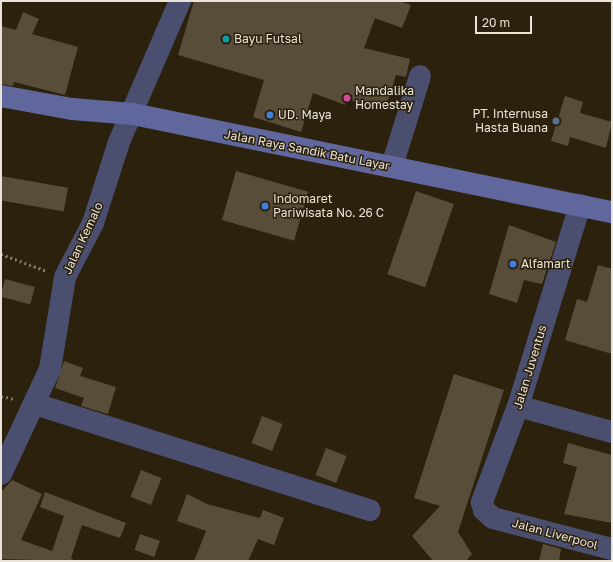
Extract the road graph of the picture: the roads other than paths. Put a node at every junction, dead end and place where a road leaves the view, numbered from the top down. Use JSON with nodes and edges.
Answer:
{"nodes":[{"id":1,"x":180,"y":1,"type":"edge"},
{"id":2,"x":420,"y":76,"type":"dead end"},
{"id":3,"x":1,"y":96,"type":"edge"},
{"id":4,"x":133,"y":114,"type":"junction"},
{"id":5,"x":392,"y":166,"type":"junction"},
{"id":6,"x":580,"y":205,"type":"junction"},
{"id":7,"x":612,"y":212,"type":"edge"},
{"id":8,"x":35,"y":404,"type":"junction"},
{"id":9,"x":518,"y":406,"type":"junction"},
{"id":10,"x":612,"y":432,"type":"edge"},
{"id":11,"x":1,"y":474,"type":"edge"},
{"id":12,"x":370,"y":510,"type":"dead end"},
{"id":13,"x":499,"y":519,"type":"joint"},
{"id":14,"x":612,"y":549,"type":"edge"}],
"edges":[{"from":1,"to":4,"type":"street","name":"Jalan Kemalo"},
{"from":2,"to":5,"type":"street"},
{"from":3,"to":4,"type":"main road","name":"Jalan Raya Sandik Batu Layar"},
{"from":4,"to":5,"type":"main road","name":"Jalan Raya Sandik Batu Layar"},
{"from":4,"to":8,"type":"street","name":"Jalan Kemalo"},
{"from":5,"to":6,"type":"main road","name":"Jalan Raya Sandik Batu Layar"},
{"from":6,"to":7,"type":"main road","name":"Jalan Raya Sandik Batu Layar"},
{"from":6,"to":9,"type":"street","name":"Jalan Juventus"},
{"from":8,"to":11,"type":"street","name":"Jalan Kemalo"},
{"from":8,"to":12,"type":"street"},
{"from":9,"to":10,"type":"street"},
{"from":9,"to":13,"type":"street","name":"Jalan Juventus"},
{"from":13,"to":14,"type":"street","name":"Jalan Liverpool"}]}
